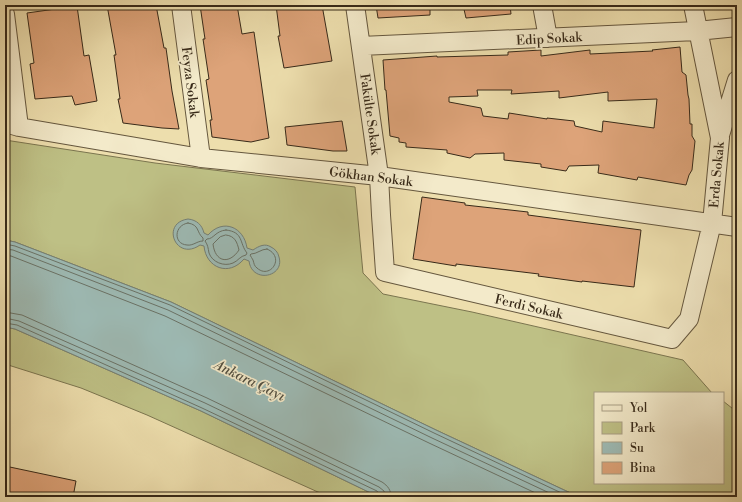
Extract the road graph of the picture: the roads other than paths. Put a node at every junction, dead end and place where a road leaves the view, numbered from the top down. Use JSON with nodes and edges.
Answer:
{"nodes":[{"id":1,"x":181,"y":5,"type":"edge"},
{"id":2,"x":355,"y":5,"type":"edge"},
{"id":3,"x":542,"y":5,"type":"edge"},
{"id":4,"x":692,"y":5,"type":"edge"},
{"id":5,"x":5,"y":14,"type":"edge"},
{"id":6,"x":737,"y":27,"type":"edge"},
{"id":7,"x":697,"y":31,"type":"junction"},
{"id":8,"x":548,"y":38,"type":"junction"},
{"id":9,"x":361,"y":46,"type":"junction"},
{"id":10,"x":737,"y":80,"type":"edge"},
{"id":11,"x":12,"y":125,"type":"edge"},
{"id":12,"x":720,"y":138,"type":"junction"},
{"id":13,"x":201,"y":158,"type":"junction"},
{"id":14,"x":379,"y":176,"type":"junction"},
{"id":15,"x":712,"y":223,"type":"junction"},
{"id":16,"x":737,"y":227,"type":"edge"},
{"id":17,"x":385,"y":272,"type":"joint"},
{"id":18,"x":672,"y":339,"type":"joint"}],
"edges":[{"from":1,"to":13,"type":"street","name":"Feyza Sokak"},
{"from":2,"to":9,"type":"street","name":"Fakülte Sokak"},
{"from":3,"to":8,"type":"street"},
{"from":4,"to":7,"type":"street","name":"Erda Sokak"},
{"from":5,"to":11,"type":"street"},
{"from":6,"to":7,"type":"street","name":"Edip Sokak"},
{"from":7,"to":8,"type":"street","name":"Edip Sokak"},
{"from":7,"to":12,"type":"street","name":"Erda Sokak"},
{"from":8,"to":9,"type":"street","name":"Edip Sokak"},
{"from":9,"to":14,"type":"street","name":"Fakülte Sokak"},
{"from":10,"to":12,"type":"street"},
{"from":11,"to":13,"type":"street","name":"Gökhan Sokak"},
{"from":12,"to":15,"type":"street","name":"Erda Sokak"},
{"from":13,"to":14,"type":"street","name":"Gökhan Sokak"},
{"from":14,"to":15,"type":"street","name":"Gökhan Sokak"},
{"from":14,"to":17,"type":"street","name":"Fakülte Sokak"},
{"from":15,"to":16,"type":"street","name":"Gökhan Sokak"},
{"from":15,"to":18,"type":"street","name":"Erda Sokak"},
{"from":17,"to":18,"type":"street","name":"Ferdi Sokak"}]}
